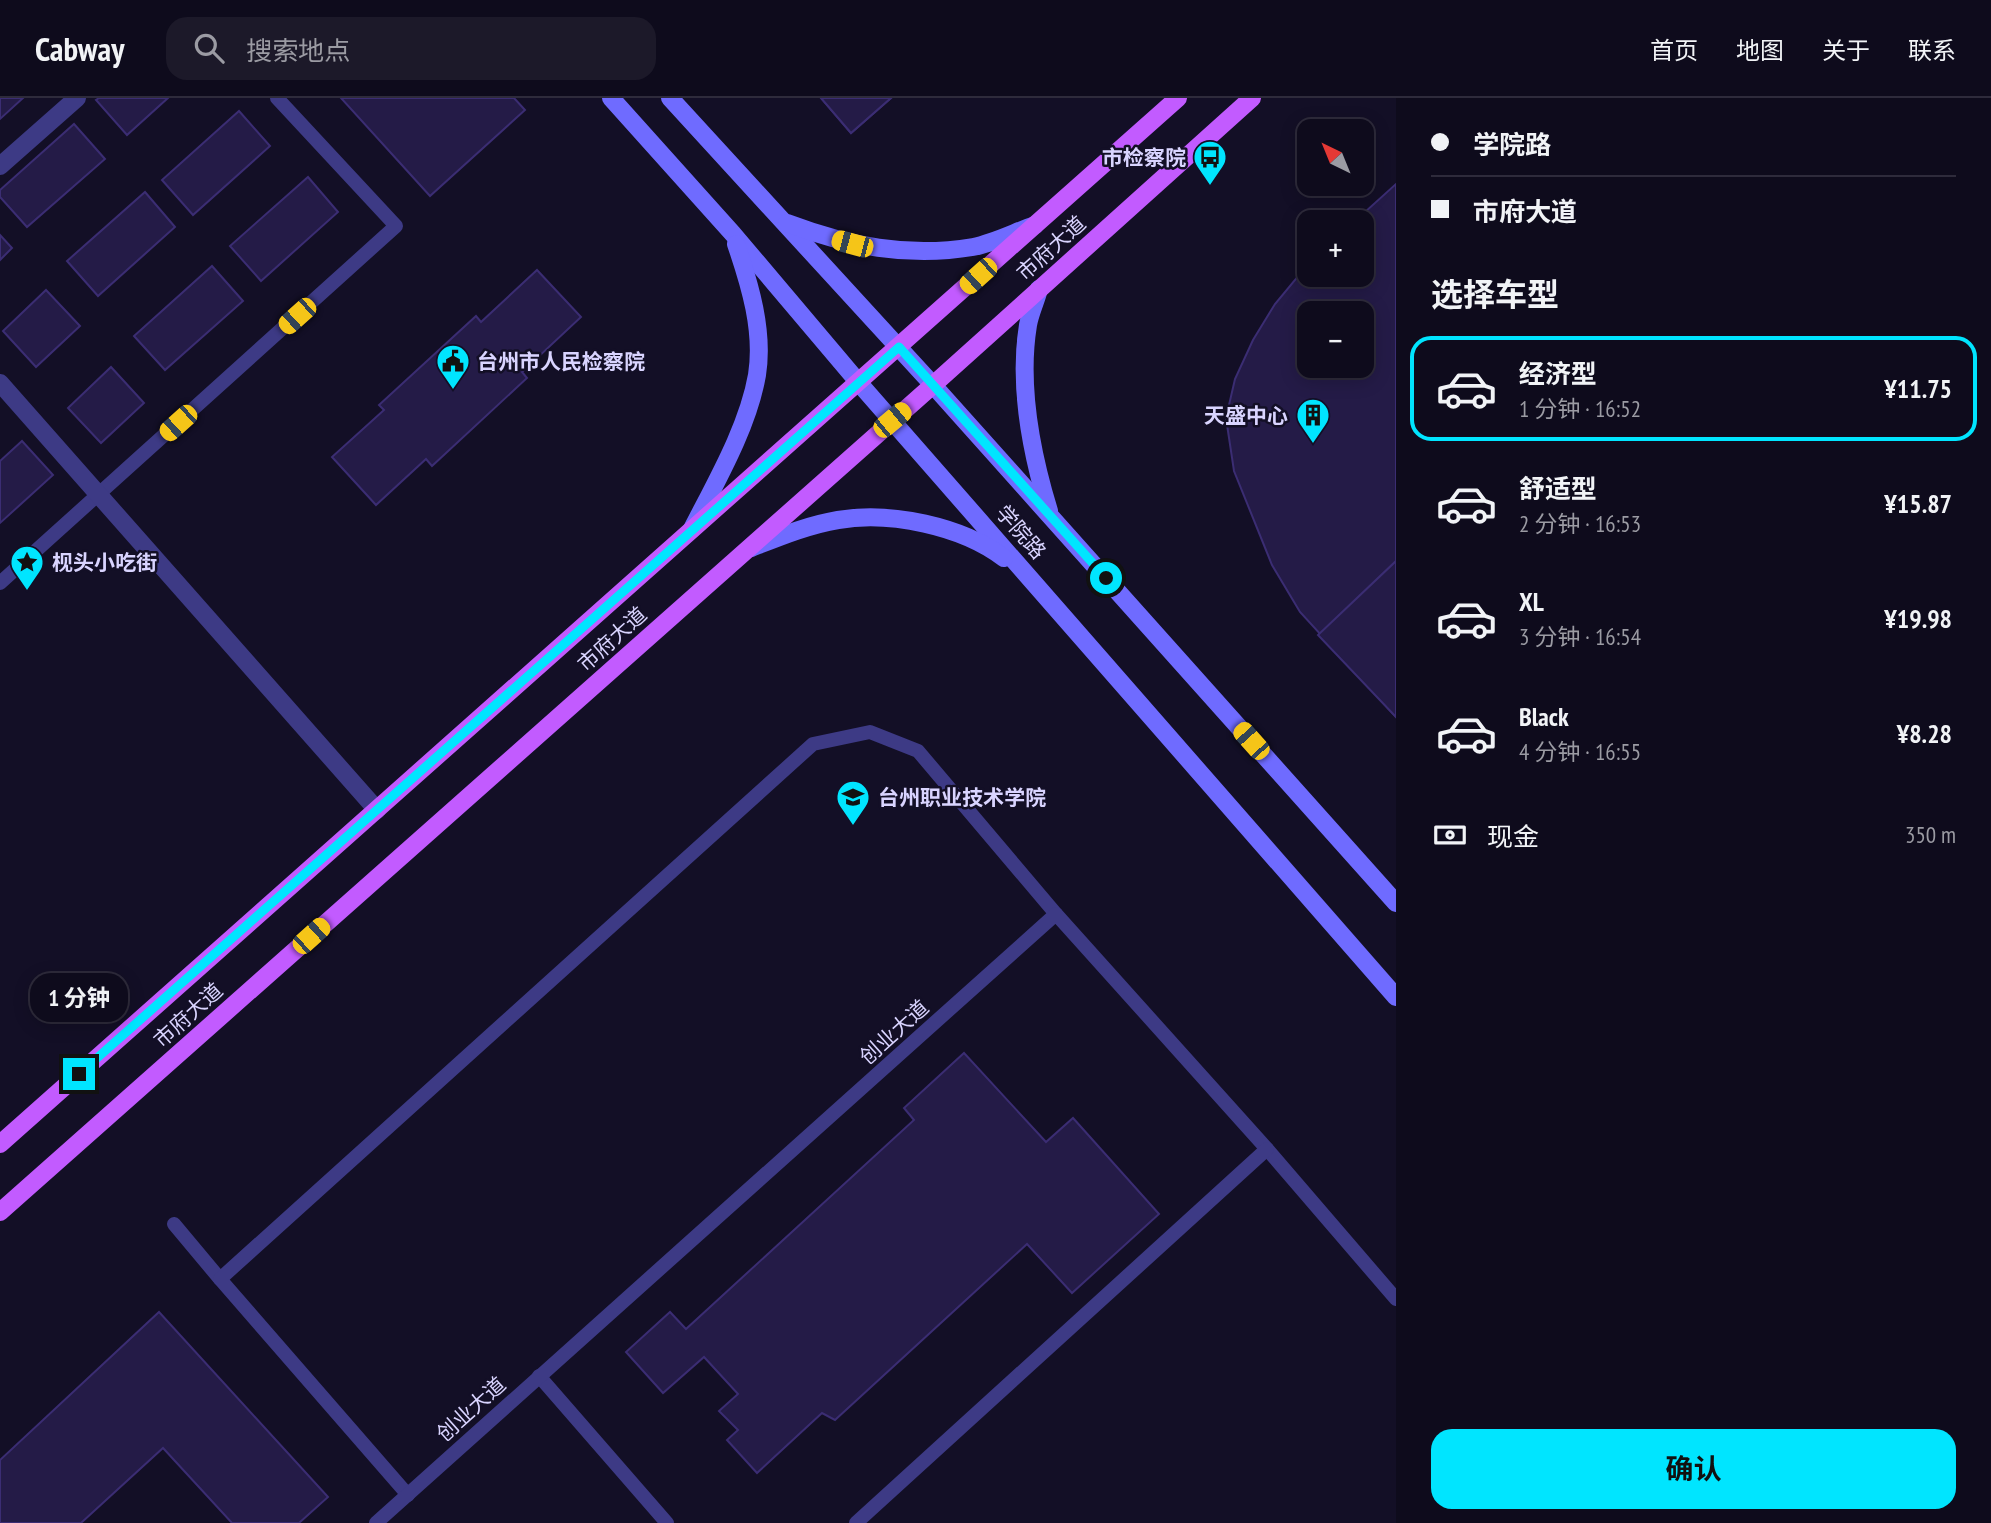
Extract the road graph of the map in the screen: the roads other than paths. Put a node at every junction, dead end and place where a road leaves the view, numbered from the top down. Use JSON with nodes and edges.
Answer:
{"nodes":[{"id":1,"x":77,"y":98,"type":"edge"},
{"id":2,"x":277,"y":98,"type":"edge"},
{"id":3,"x":611,"y":98,"type":"edge"},
{"id":4,"x":670,"y":98,"type":"edge"},
{"id":5,"x":1178,"y":98,"type":"edge"},
{"id":6,"x":1252,"y":98,"type":"edge"},
{"id":7,"x":0,"y":166,"type":"edge"},
{"id":8,"x":781,"y":220,"type":"junction"},
{"id":9,"x":1038,"y":223,"type":"junction"},
{"id":10,"x":733,"y":234,"type":"junction"},
{"id":11,"x":1040,"y":289,"type":"junction"},
{"id":12,"x":899,"y":347,"type":"junction"},
{"id":13,"x":0,"y":383,"type":"edge"},
{"id":14,"x":859,"y":383,"type":"junction"},
{"id":15,"x":933,"y":385,"type":"junction"},
{"id":16,"x":892,"y":420,"type":"junction"},
{"id":17,"x":99,"y":495,"type":"junction"},
{"id":18,"x":1051,"y":517,"type":"junction"},
{"id":19,"x":690,"y":533,"type":"junction"},
{"id":20,"x":747,"y":550,"type":"junction"},
{"id":21,"x":1034,"y":581,"type":"junction"},
{"id":22,"x":0,"y":583,"type":"edge"},
{"id":23,"x":377,"y":810,"type":"junction"},
{"id":24,"x":1396,"y":903,"type":"edge"},
{"id":25,"x":1056,"y":914,"type":"junction"},
{"id":26,"x":1396,"y":997,"type":"edge"},
{"id":27,"x":0,"y":1143,"type":"edge"},
{"id":28,"x":1267,"y":1149,"type":"junction"},
{"id":29,"x":0,"y":1212,"type":"edge"},
{"id":30,"x":174,"y":1224,"type":"dead end"},
{"id":31,"x":220,"y":1279,"type":"junction"},
{"id":32,"x":1396,"y":1299,"type":"edge"},
{"id":33,"x":539,"y":1376,"type":"junction"},
{"id":34,"x":408,"y":1495,"type":"junction"},
{"id":35,"x":376,"y":1523,"type":"edge"},
{"id":36,"x":667,"y":1523,"type":"edge"},
{"id":37,"x":856,"y":1523,"type":"edge"}],
"edges":[{"from":1,"to":7,"type":"street"},
{"from":2,"to":17,"type":"lane"},
{"from":3,"to":10,"type":"main road","name":"学院路"},
{"from":4,"to":8,"type":"main road","name":"学院路"},
{"from":5,"to":9,"type":"main road","name":"市府大道"},
{"from":6,"to":11,"type":"main road","name":"市府大道"},
{"from":8,"to":9,"type":"main road"},
{"from":8,"to":12,"type":"main road","name":"学院路"},
{"from":9,"to":12,"type":"main road","name":"市府大道"},
{"from":10,"to":14,"type":"main road","name":"学院路"},
{"from":10,"to":19,"type":"main road"},
{"from":11,"to":15,"type":"main road","name":"市府大道"},
{"from":11,"to":18,"type":"main road"},
{"from":12,"to":14,"type":"main road","name":"市府大道"},
{"from":12,"to":15,"type":"main road","name":"学院路"},
{"from":13,"to":17,"type":"street"},
{"from":14,"to":16,"type":"main road","name":"学院路"},
{"from":14,"to":19,"type":"main road","name":"市府大道"},
{"from":15,"to":16,"type":"main road","name":"市府大道"},
{"from":15,"to":18,"type":"main road","name":"学院路"},
{"from":16,"to":20,"type":"main road","name":"市府大道"},
{"from":16,"to":21,"type":"main road","name":"学院路"},
{"from":17,"to":22,"type":"lane"},
{"from":17,"to":23,"type":"street"},
{"from":18,"to":24,"type":"main road","name":"学院路"},
{"from":19,"to":23,"type":"main road","name":"市府大道"},
{"from":20,"to":21,"type":"main road"},
{"from":20,"to":29,"type":"main road","name":"市府大道"},
{"from":21,"to":26,"type":"main road","name":"学院路"},
{"from":23,"to":27,"type":"main road","name":"市府大道"},
{"from":25,"to":28,"type":"lane"},
{"from":25,"to":31,"type":"lane"},
{"from":25,"to":33,"type":"lane","name":"创业大道"},
{"from":28,"to":32,"type":"lane"},
{"from":28,"to":37,"type":"lane"},
{"from":30,"to":31,"type":"lane"},
{"from":31,"to":34,"type":"lane"},
{"from":33,"to":34,"type":"lane","name":"创业大道"},
{"from":33,"to":36,"type":"lane"},
{"from":34,"to":35,"type":"lane","name":"创业大道"}]}
